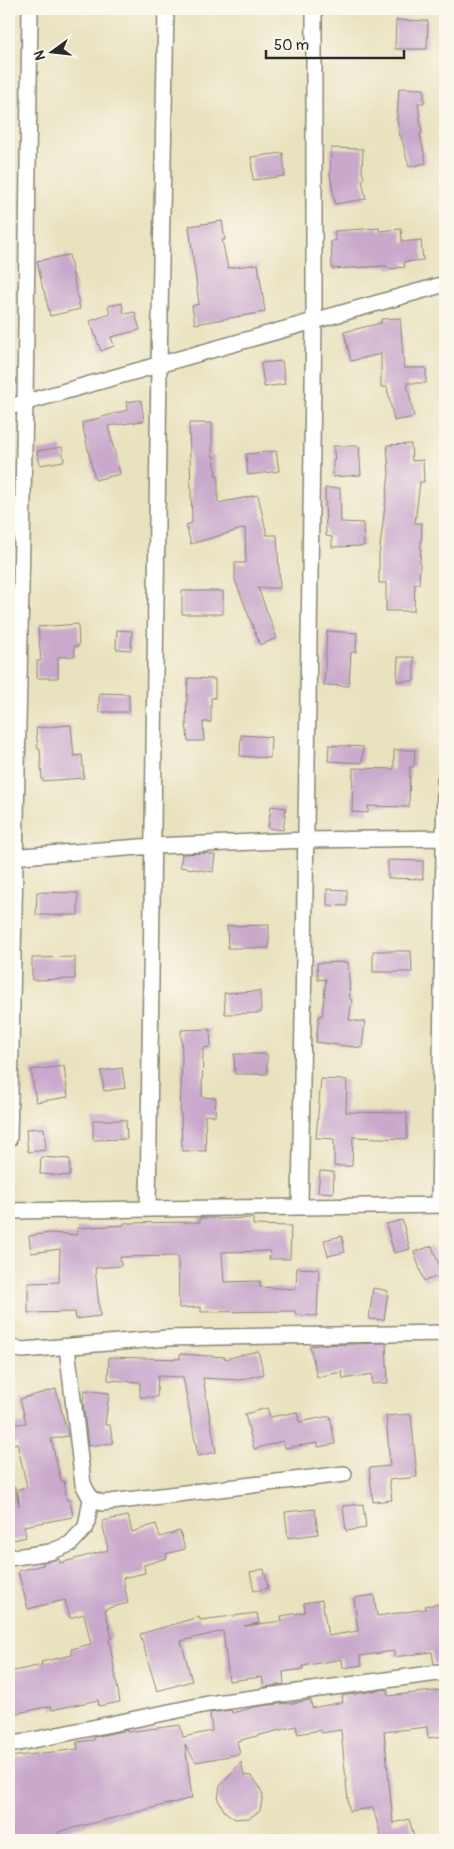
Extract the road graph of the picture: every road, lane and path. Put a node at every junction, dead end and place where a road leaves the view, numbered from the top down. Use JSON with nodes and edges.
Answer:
{"nodes":[{"id":1,"x":30,"y":9,"type":"edge"},
{"id":2,"x":166,"y":9,"type":"edge"},
{"id":3,"x":314,"y":9,"type":"edge"},
{"id":4,"x":445,"y":284,"type":"edge"},
{"id":5,"x":314,"y":321,"type":"junction"},
{"id":6,"x":159,"y":365,"type":"junction"},
{"id":7,"x":25,"y":403,"type":"junction"},
{"id":8,"x":9,"y":407,"type":"edge"},
{"id":9,"x":445,"y":780,"type":"edge"},
{"id":10,"x":445,"y":838,"type":"edge"},
{"id":11,"x":306,"y":840,"type":"junction"},
{"id":12,"x":153,"y":846,"type":"junction"},
{"id":13,"x":12,"y":857,"type":"edge"},
{"id":14,"x":9,"y":1139,"type":"edge"},
{"id":15,"x":442,"y":1205,"type":"edge"},
{"id":16,"x":300,"y":1207,"type":"junction"},
{"id":17,"x":148,"y":1209,"type":"junction"},
{"id":18,"x":9,"y":1211,"type":"edge"},
{"id":19,"x":445,"y":1333,"type":"edge"},
{"id":20,"x":9,"y":1345,"type":"edge"},
{"id":21,"x":67,"y":1346,"type":"junction"},
{"id":22,"x":344,"y":1474,"type":"dead end"},
{"id":23,"x":91,"y":1499,"type":"junction"},
{"id":24,"x":9,"y":1558,"type":"edge"},
{"id":25,"x":445,"y":1672,"type":"edge"},
{"id":26,"x":9,"y":1745,"type":"edge"}],
"edges":[{"from":1,"to":7,"type":"street"},
{"from":2,"to":6,"type":"street"},
{"from":3,"to":5,"type":"street"},
{"from":4,"to":5,"type":"street"},
{"from":5,"to":6,"type":"street"},
{"from":5,"to":11,"type":"street"},
{"from":6,"to":7,"type":"street"},
{"from":6,"to":12,"type":"street"},
{"from":7,"to":8,"type":"street"},
{"from":7,"to":13,"type":"street"},
{"from":9,"to":10,"type":"street"},
{"from":10,"to":11,"type":"street"},
{"from":10,"to":15,"type":"street"},
{"from":11,"to":12,"type":"street"},
{"from":11,"to":16,"type":"street"},
{"from":12,"to":13,"type":"street"},
{"from":12,"to":17,"type":"street"},
{"from":13,"to":14,"type":"street"},
{"from":15,"to":16,"type":"street"},
{"from":16,"to":17,"type":"street"},
{"from":17,"to":18,"type":"street"},
{"from":19,"to":21,"type":"street"},
{"from":20,"to":21,"type":"street"},
{"from":21,"to":23,"type":"street"},
{"from":22,"to":23,"type":"street"},
{"from":23,"to":24,"type":"street"},
{"from":25,"to":26,"type":"street"}]}
